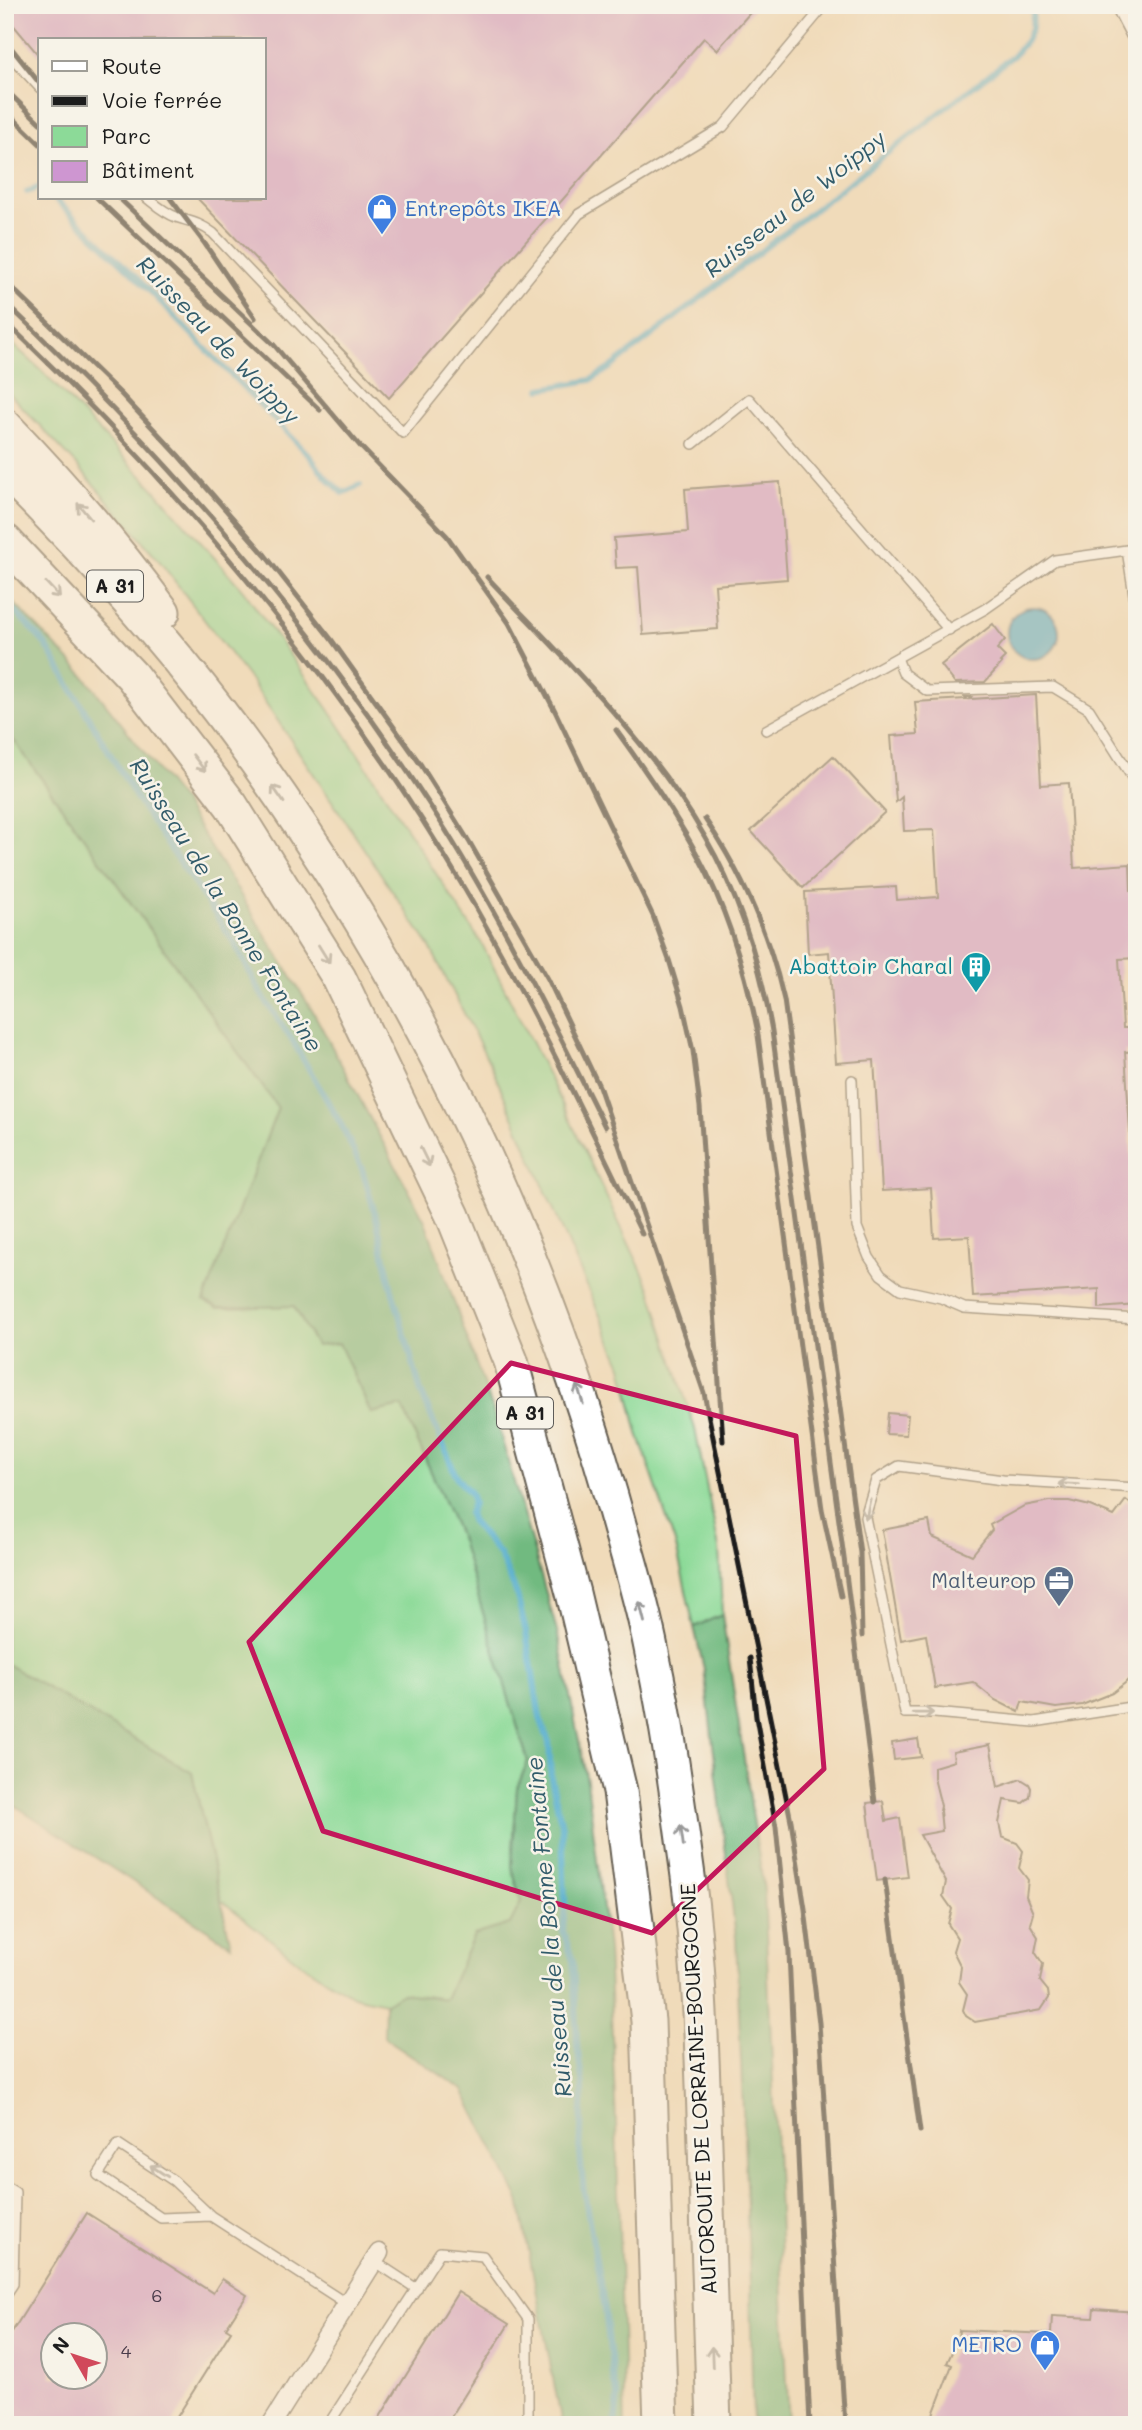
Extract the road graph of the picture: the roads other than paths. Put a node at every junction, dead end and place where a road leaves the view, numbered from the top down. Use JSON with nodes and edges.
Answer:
{"nodes":[{"id":1,"x":825,"y":5,"type":"edge"},
{"id":2,"x":1124,"y":5,"type":"edge"},
{"id":3,"x":1137,"y":32,"type":"edge"},
{"id":4,"x":5,"y":50,"type":"edge"},
{"id":5,"x":38,"y":86,"type":"edge"},
{"id":6,"x":150,"y":200,"type":"edge"},
{"id":7,"x":5,"y":426,"type":"edge"},
{"id":8,"x":694,"y":444,"type":"dead end"},
{"id":9,"x":5,"y":470,"type":"edge"},
{"id":10,"x":5,"y":541,"type":"edge"},
{"id":11,"x":1132,"y":549,"type":"edge"},
{"id":12,"x":1137,"y":614,"type":"edge"},
{"id":13,"x":948,"y":630,"type":"junction"},
{"id":14,"x":898,"y":658,"type":"junction"},
{"id":15,"x":217,"y":709,"type":"junction"},
{"id":16,"x":766,"y":730,"type":"dead end"},
{"id":17,"x":1137,"y":785,"type":"edge"},
{"id":18,"x":852,"y":1080,"type":"dead end"},
{"id":19,"x":1137,"y":1319,"type":"edge"},
{"id":20,"x":1137,"y":1488,"type":"edge"},
{"id":21,"x":1137,"y":1706,"type":"edge"},
{"id":22,"x":5,"y":2186,"type":"edge"},
{"id":23,"x":211,"y":2216,"type":"junction"},
{"id":24,"x":10,"y":2249,"type":"edge"},
{"id":25,"x":377,"y":2257,"type":"joint"},
{"id":26,"x":417,"y":2288,"type":"junction"},
{"id":27,"x":5,"y":2297,"type":"edge"},
{"id":28,"x":347,"y":2304,"type":"junction"},
{"id":29,"x":271,"y":2425,"type":"edge"},
{"id":30,"x":328,"y":2425,"type":"edge"},
{"id":31,"x":528,"y":2425,"type":"edge"},
{"id":32,"x":662,"y":2425,"type":"edge"},
{"id":33,"x":714,"y":2425,"type":"edge"}],
"edges":[{"from":1,"to":6,"type":"lane"},
{"from":2,"to":3,"type":"street"},
{"from":4,"to":5,"type":"lane"},
{"from":15,"to":7,"type":"highway","one_way":true},
{"from":8,"to":13,"type":"lane"},
{"from":9,"to":15,"type":"highway","name":"AUTOROUTE DE LORRAINE-BOURGOGNE","number":"A 31"},
{"from":10,"to":32,"type":"highway","number":"A 31","one_way":true},
{"from":11,"to":12,"type":"lane"},
{"from":11,"to":13,"type":"lane"},
{"from":13,"to":14,"type":"lane"},
{"from":14,"to":16,"type":"lane"},
{"from":14,"to":17,"type":"lane"},
{"from":33,"to":15,"type":"highway","name":"AUTOROUTE DE LORRAINE-BOURGOGNE","number":"A 31","one_way":true},
{"from":18,"to":19,"type":"lane"},
{"from":20,"to":21,"type":"lane","one_way":true},
{"from":22,"to":24,"type":"lane"},
{"from":23,"to":23,"type":"lane","one_way":true},
{"from":23,"to":28,"type":"lane"},
{"from":24,"to":27,"type":"lane"},
{"from":25,"to":26,"type":"lane"},
{"from":25,"to":28,"type":"street"},
{"from":26,"to":30,"type":"lane"},
{"from":26,"to":31,"type":"lane"},
{"from":28,"to":29,"type":"street"}]}
